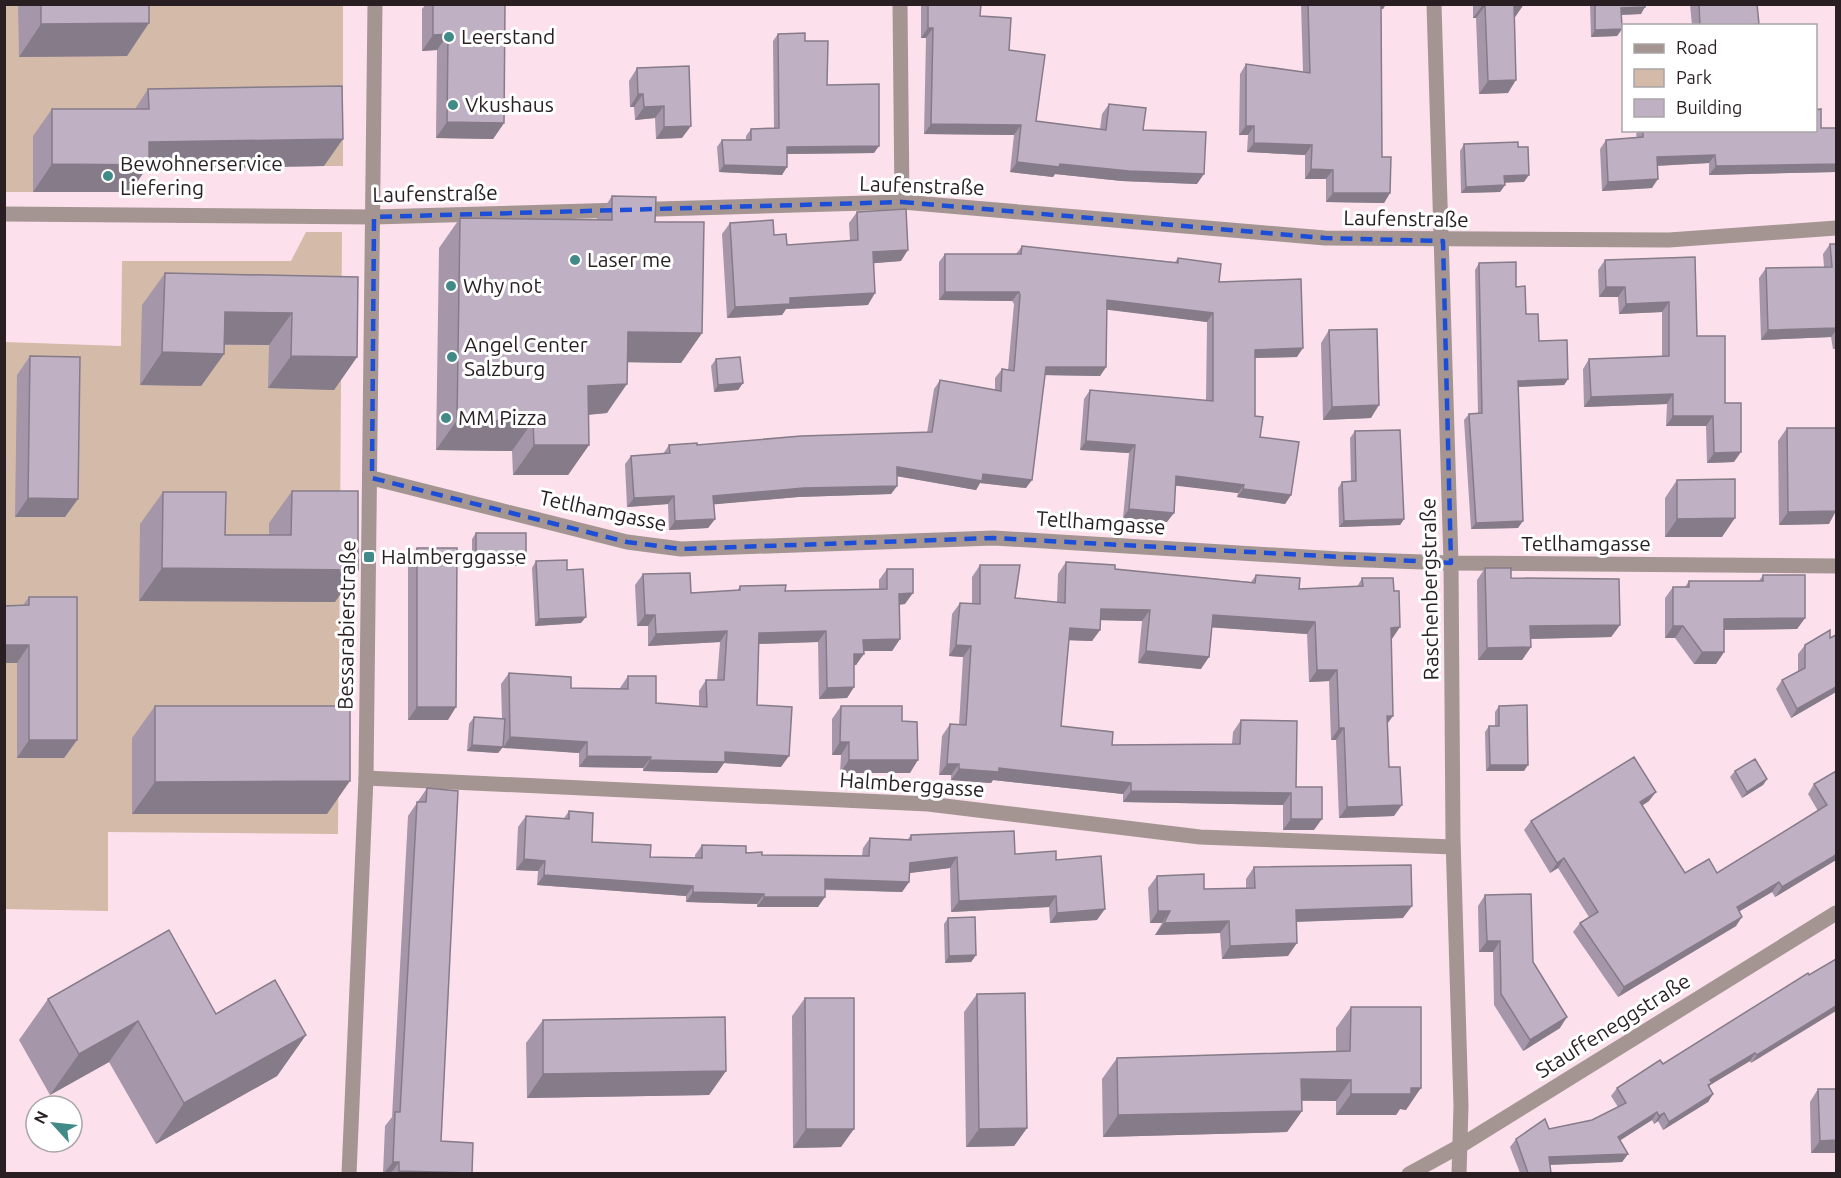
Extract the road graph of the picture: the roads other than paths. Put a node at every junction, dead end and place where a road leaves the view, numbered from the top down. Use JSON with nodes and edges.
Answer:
{"nodes":[{"id":1,"x":375,"y":4,"type":"edge"},
{"id":2,"x":900,"y":4,"type":"edge"},
{"id":3,"x":1434,"y":4,"type":"edge"},
{"id":4,"x":902,"y":202,"type":"junction"},
{"id":5,"x":4,"y":214,"type":"edge"},
{"id":6,"x":374,"y":217,"type":"junction"},
{"id":7,"x":1836,"y":228,"type":"edge"},
{"id":8,"x":1443,"y":241,"type":"junction"},
{"id":9,"x":372,"y":478,"type":"junction"},
{"id":10,"x":1451,"y":563,"type":"junction"},
{"id":11,"x":1836,"y":566,"type":"edge"},
{"id":12,"x":366,"y":778,"type":"junction"},
{"id":13,"x":1453,"y":847,"type":"junction"},
{"id":14,"x":1836,"y":913,"type":"edge"},
{"id":15,"x":1460,"y":1146,"type":"junction"},
{"id":16,"x":349,"y":1173,"type":"edge"},
{"id":17,"x":1409,"y":1173,"type":"edge"},
{"id":18,"x":1459,"y":1173,"type":"edge"}],
"edges":[{"from":1,"to":6,"type":"street","name":"Bessarabierstraße"},
{"from":2,"to":4,"type":"street"},
{"from":3,"to":8,"type":"street","name":"Raschenbergstraße"},
{"from":4,"to":6,"type":"street","name":"Laufenstraße"},
{"from":4,"to":8,"type":"street","name":"Laufenstraße"},
{"from":5,"to":6,"type":"street","name":"Laufenstraße"},
{"from":6,"to":9,"type":"street","name":"Bessarabierstraße"},
{"from":7,"to":8,"type":"street","name":"Laufenstraße"},
{"from":8,"to":10,"type":"street","name":"Raschenbergstraße"},
{"from":9,"to":10,"type":"street","name":"Tetlhamgasse"},
{"from":9,"to":12,"type":"street","name":"Bessarabierstraße"},
{"from":10,"to":11,"type":"street","name":"Tetlhamgasse"},
{"from":10,"to":13,"type":"street","name":"Raschenbergstraße"},
{"from":12,"to":13,"type":"street","name":"Halmberggasse"},
{"from":12,"to":16,"type":"street","name":"Bessarabierstraße"},
{"from":13,"to":15,"type":"street","name":"Raschenbergstraße"},
{"from":14,"to":15,"type":"street","name":"Stauffeneggstraße"},
{"from":15,"to":17,"type":"street","name":"Stauffeneggstraße"},
{"from":15,"to":18,"type":"street","name":"Raschenbergstraße"}]}
